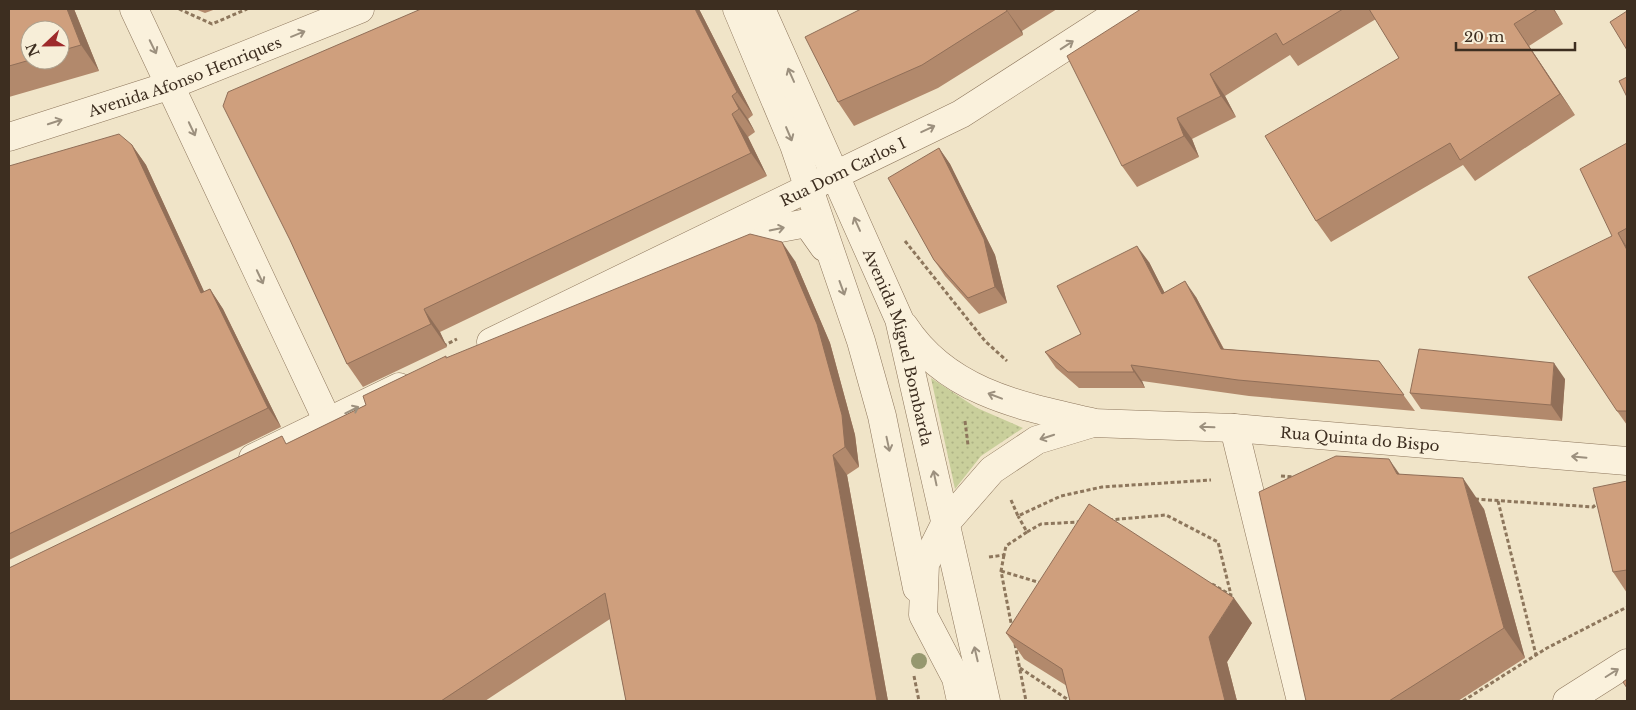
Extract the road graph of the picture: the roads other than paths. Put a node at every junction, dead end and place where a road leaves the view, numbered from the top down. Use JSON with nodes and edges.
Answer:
{"nodes":[{"id":1,"x":134,"y":9,"type":"edge"},
{"id":2,"x":360,"y":9,"type":"edge"},
{"id":3,"x":736,"y":9,"type":"edge"},
{"id":4,"x":762,"y":9,"type":"edge"},
{"id":5,"x":1124,"y":9,"type":"edge"},
{"id":6,"x":171,"y":85,"type":"junction"},
{"id":7,"x":9,"y":137,"type":"edge"},
{"id":8,"x":835,"y":174,"type":"junction"},
{"id":9,"x":809,"y":188,"type":"junction"},
{"id":10,"x":830,"y":255,"type":"junction"},
{"id":11,"x":552,"y":312,"type":"junction"},
{"id":12,"x":899,"y":319,"type":"junction"},
{"id":13,"x":466,"y":344,"type":"road end"},
{"id":14,"x":417,"y":378,"type":"edge"},
{"id":15,"x":328,"y":422,"type":"junction"},
{"id":16,"x":1093,"y":423,"type":"junction"},
{"id":17,"x":1234,"y":428,"type":"junction"},
{"id":18,"x":1627,"y":461,"type":"edge"},
{"id":19,"x":229,"y":470,"type":"edge"},
{"id":20,"x":945,"y":524,"type":"junction"},
{"id":21,"x":923,"y":615,"type":"junction"},
{"id":22,"x":1627,"y":663,"type":"edge"},
{"id":23,"x":1583,"y":697,"type":"edge"},
{"id":24,"x":941,"y":701,"type":"edge"},
{"id":25,"x":961,"y":701,"type":"edge"},
{"id":26,"x":986,"y":701,"type":"edge"},
{"id":27,"x":1301,"y":701,"type":"edge"}],
"edges":[{"from":1,"to":6,"type":"street","one_way":true},
{"from":6,"to":2,"type":"street","name":"Avenida Afonso Henriques","one_way":true},
{"from":3,"to":9,"type":"street","one_way":true},
{"from":8,"to":4,"type":"street","name":"Avenida Miguel Bombarda","one_way":true},
{"from":8,"to":5,"type":"street","name":"Rua Dom Carlos I","one_way":true},
{"from":7,"to":6,"type":"street","name":"Avenida Afonso Henriques","one_way":true},
{"from":6,"to":15,"type":"street","one_way":true},
{"from":8,"to":9,"type":"street","name":"Rua Dom Carlos I"},
{"from":12,"to":8,"type":"street","name":"Avenida Miguel Bombarda","one_way":true},
{"from":9,"to":10,"type":"street"},
{"from":9,"to":11,"type":"street","name":"Rua Dom Carlos I"},
{"from":11,"to":10,"type":"street","name":"Rua Dom Carlos I","one_way":true},
{"from":10,"to":21,"type":"street","one_way":true},
{"from":11,"to":13,"type":"street","name":"Rua Dom Carlos I"},
{"from":16,"to":12,"type":"street","name":"Rua Quinta do Bispo","one_way":true},
{"from":20,"to":12,"type":"street","name":"Avenida Miguel Bombarda","one_way":true},
{"from":15,"to":14,"type":"street","one_way":true},
{"from":15,"to":19,"type":"street"},
{"from":17,"to":16,"type":"street","name":"Rua Quinta do Bispo","one_way":true},
{"from":16,"to":20,"type":"street","name":"Rua Quinta do Bispo","one_way":true},
{"from":18,"to":17,"type":"street","name":"Rua Quinta do Bispo","one_way":true},
{"from":17,"to":27,"type":"street"},
{"from":20,"to":21,"type":"street","name":"Rua Quinta do Bispo"},
{"from":26,"to":20,"type":"street","name":"Avenida Miguel Bombarda","one_way":true},
{"from":21,"to":24,"type":"street"},
{"from":21,"to":25,"type":"street"},
{"from":23,"to":22,"type":"street","one_way":true}]}
